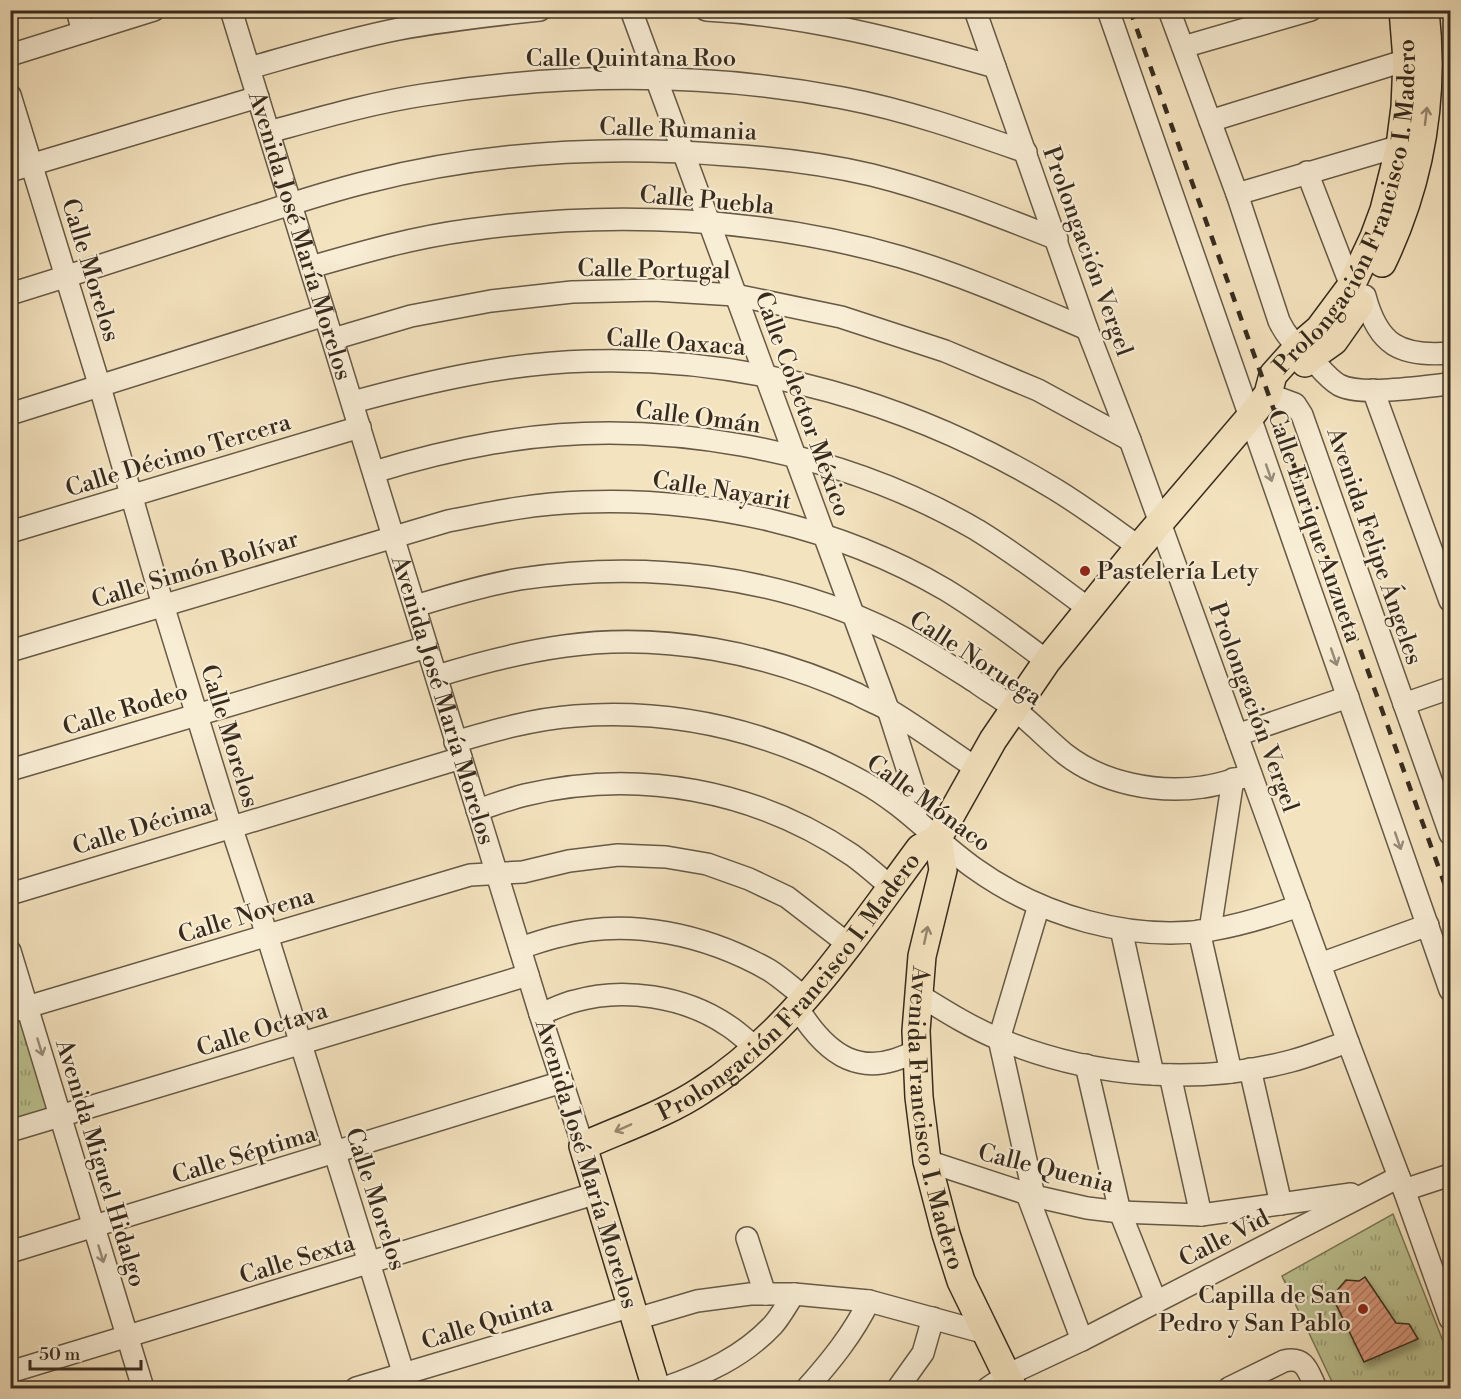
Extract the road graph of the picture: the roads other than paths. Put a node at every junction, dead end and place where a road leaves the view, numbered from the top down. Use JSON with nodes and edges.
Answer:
{"nodes":[{"id":1,"x":77,"y":10,"type":"edge"},
{"id":2,"x":154,"y":10,"type":"edge"},
{"id":3,"x":231,"y":10,"type":"edge"},
{"id":4,"x":540,"y":10,"type":"edge"},
{"id":5,"x":632,"y":10,"type":"edge"},
{"id":6,"x":706,"y":10,"type":"edge"},
{"id":7,"x":975,"y":10,"type":"edge"},
{"id":8,"x":1108,"y":10,"type":"edge"},
{"id":9,"x":1169,"y":10,"type":"edge"},
{"id":10,"x":1311,"y":10,"type":"edge"},
{"id":11,"x":1403,"y":10,"type":"edge"},
{"id":12,"x":1425,"y":10,"type":"edge"},
{"id":13,"x":83,"y":32,"type":"junction"},
{"id":14,"x":1183,"y":47,"type":"junction"},
{"id":15,"x":10,"y":55,"type":"edge"},
{"id":16,"x":1407,"y":60,"type":"junction"},
{"id":17,"x":995,"y":67,"type":"junction"},
{"id":18,"x":249,"y":68,"type":"junction"},
{"id":19,"x":656,"y":79,"type":"junction"},
{"id":20,"x":10,"y":95,"type":"edge"},
{"id":21,"x":258,"y":97,"type":"junction"},
{"id":22,"x":1210,"y":122,"type":"junction"},
{"id":23,"x":269,"y":132,"type":"junction"},
{"id":24,"x":1400,"y":146,"type":"junction"},
{"id":25,"x":683,"y":151,"type":"junction"},
{"id":26,"x":1026,"y":152,"type":"junction"},
{"id":27,"x":32,"y":165,"type":"junction"},
{"id":28,"x":10,"y":171,"type":"edge"},
{"id":29,"x":1307,"y":172,"type":"junction"},
{"id":30,"x":1237,"y":194,"type":"junction"},
{"id":31,"x":291,"y":204,"type":"junction"},
{"id":32,"x":709,"y":223,"type":"junction"},
{"id":33,"x":1057,"y":239,"type":"junction"},
{"id":34,"x":310,"y":267,"type":"junction"},
{"id":35,"x":67,"y":277,"type":"junction"},
{"id":36,"x":10,"y":294,"type":"edge"},
{"id":37,"x":1359,"y":294,"type":"junction"},
{"id":38,"x":735,"y":295,"type":"junction"},
{"id":39,"x":325,"y":315,"type":"junction"},
{"id":40,"x":1087,"y":329,"type":"junction"},
{"id":41,"x":333,"y":339,"type":"junction"},
{"id":42,"x":1304,"y":352,"type":"junction"},
{"id":43,"x":1450,"y":353,"type":"edge"},
{"id":44,"x":766,"y":375,"type":"junction"},
{"id":45,"x":1450,"y":384,"type":"edge"},
{"id":46,"x":100,"y":387,"type":"junction"},
{"id":47,"x":1373,"y":390,"type":"junction"},
{"id":48,"x":1268,"y":394,"type":"junction"},
{"id":49,"x":353,"y":402,"type":"junction"},
{"id":50,"x":10,"y":414,"type":"edge"},
{"id":51,"x":1250,"y":417,"type":"junction"},
{"id":52,"x":360,"y":427,"type":"junction"},
{"id":53,"x":1130,"y":440,"type":"junction"},
{"id":54,"x":796,"y":457,"type":"junction"},
{"id":55,"x":374,"y":472,"type":"junction"},
{"id":56,"x":131,"y":495,"type":"junction"},
{"id":57,"x":1160,"y":523,"type":"junction"},
{"id":58,"x":10,"y":532,"type":"edge"},
{"id":59,"x":824,"y":536,"type":"junction"},
{"id":60,"x":393,"y":537,"type":"junction"},
{"id":61,"x":1139,"y":547,"type":"junction"},
{"id":62,"x":1450,"y":601,"type":"edge"},
{"id":63,"x":163,"y":605,"type":"junction"},
{"id":64,"x":415,"y":606,"type":"junction"},
{"id":65,"x":1089,"y":609,"type":"junction"},
{"id":66,"x":855,"y":616,"type":"junction"},
{"id":67,"x":428,"y":647,"type":"junction"},
{"id":68,"x":10,"y":651,"type":"edge"},
{"id":69,"x":1047,"y":661,"type":"junction"},
{"id":70,"x":437,"y":676,"type":"junction"},
{"id":71,"x":1450,"y":688,"type":"edge"},
{"id":72,"x":1348,"y":697,"type":"junction"},
{"id":73,"x":1404,"y":704,"type":"junction"},
{"id":74,"x":1013,"y":708,"type":"junction"},
{"id":75,"x":888,"y":709,"type":"junction"},
{"id":76,"x":198,"y":714,"type":"junction"},
{"id":77,"x":1236,"y":735,"type":"junction"},
{"id":78,"x":458,"y":750,"type":"junction"},
{"id":79,"x":976,"y":768,"type":"junction"},
{"id":80,"x":10,"y":770,"type":"edge"},
{"id":81,"x":1242,"y":777,"type":"junction"},
{"id":82,"x":477,"y":810,"type":"junction"},
{"id":83,"x":916,"y":818,"type":"junction"},
{"id":84,"x":231,"y":826,"type":"junction"},
{"id":85,"x":1450,"y":834,"type":"edge"},
{"id":86,"x":938,"y":838,"type":"junction"},
{"id":87,"x":497,"y":873,"type":"junction"},
{"id":88,"x":894,"y":883,"type":"junction"},
{"id":89,"x":937,"y":893,"type":"junction"},
{"id":90,"x":10,"y":894,"type":"edge"},
{"id":91,"x":1039,"y":905,"type":"junction"},
{"id":92,"x":1299,"y":906,"type":"junction"},
{"id":93,"x":1428,"y":925,"type":"junction"},
{"id":94,"x":1121,"y":928,"type":"junction"},
{"id":95,"x":1205,"y":930,"type":"junction"},
{"id":96,"x":267,"y":935,"type":"junction"},
{"id":97,"x":848,"y":944,"type":"junction"},
{"id":98,"x":520,"y":948,"type":"junction"},
{"id":99,"x":10,"y":951,"type":"edge"},
{"id":100,"x":1320,"y":964,"type":"junction"},
{"id":101,"x":528,"y":975,"type":"junction"},
{"id":102,"x":1450,"y":990,"type":"edge"},
{"id":103,"x":919,"y":994,"type":"junction"},
{"id":104,"x":801,"y":1002,"type":"junction"},
{"id":105,"x":19,"y":1010,"type":"edge"},
{"id":106,"x":540,"y":1014,"type":"junction"},
{"id":107,"x":999,"y":1039,"type":"junction"},
{"id":108,"x":1348,"y":1042,"type":"junction"},
{"id":109,"x":300,"y":1044,"type":"junction"},
{"id":110,"x":756,"y":1047,"type":"junction"},
{"id":111,"x":916,"y":1050,"type":"junction"},
{"id":112,"x":1086,"y":1065,"type":"junction"},
{"id":113,"x":1241,"y":1070,"type":"junction"},
{"id":114,"x":1161,"y":1075,"type":"junction"},
{"id":115,"x":562,"y":1082,"type":"junction"},
{"id":116,"x":60,"y":1116,"type":"junction"},
{"id":117,"x":10,"y":1131,"type":"edge"},
{"id":118,"x":583,"y":1146,"type":"junction"},
{"id":119,"x":335,"y":1154,"type":"junction"},
{"id":120,"x":927,"y":1161,"type":"junction"},
{"id":121,"x":1450,"y":1175,"type":"edge"},
{"id":122,"x":1402,"y":1184,"type":"junction"},
{"id":123,"x":1369,"y":1192,"type":"junction"},
{"id":124,"x":597,"y":1193,"type":"junction"},
{"id":125,"x":1031,"y":1195,"type":"junction"},
{"id":126,"x":1281,"y":1204,"type":"junction"},
{"id":127,"x":1120,"y":1212,"type":"junction"},
{"id":128,"x":1202,"y":1215,"type":"junction"},
{"id":129,"x":93,"y":1227,"type":"junction"},
{"id":130,"x":747,"y":1238,"type":"dead end"},
{"id":131,"x":10,"y":1252,"type":"edge"},
{"id":132,"x":370,"y":1263,"type":"junction"},
{"id":133,"x":765,"y":1294,"type":"junction"},
{"id":134,"x":794,"y":1294,"type":"junction"},
{"id":135,"x":869,"y":1301,"type":"junction"},
{"id":136,"x":1156,"y":1302,"type":"junction"},
{"id":137,"x":634,"y":1312,"type":"junction"},
{"id":138,"x":933,"y":1318,"type":"junction"},
{"id":139,"x":1450,"y":1319,"type":"edge"},
{"id":140,"x":986,"y":1333,"type":"junction"},
{"id":141,"x":126,"y":1336,"type":"junction"},
{"id":142,"x":1082,"y":1340,"type":"junction"},
{"id":143,"x":10,"y":1372,"type":"edge"},
{"id":144,"x":406,"y":1381,"type":"edge"},
{"id":145,"x":1003,"y":1384,"type":"edge"},
{"id":146,"x":143,"y":1389,"type":"edge"},
{"id":147,"x":356,"y":1389,"type":"edge"},
{"id":148,"x":656,"y":1389,"type":"edge"},
{"id":149,"x":664,"y":1389,"type":"edge"},
{"id":150,"x":807,"y":1389,"type":"edge"},
{"id":151,"x":898,"y":1389,"type":"edge"},
{"id":152,"x":1229,"y":1389,"type":"edge"},
{"id":153,"x":1316,"y":1389,"type":"edge"}],
"edges":[{"from":1,"to":13,"type":"street"},
{"from":2,"to":13,"type":"street"},
{"from":3,"to":18,"type":"street","name":"Avenida José María Morelos"},
{"from":4,"to":18,"type":"street"},
{"from":5,"to":19,"type":"street","name":"Calle Colector México"},
{"from":6,"to":17,"type":"street"},
{"from":7,"to":17,"type":"street","name":"Prolongación Vergel"},
{"from":8,"to":51,"type":"street","name":"Calle Enrique Anzueta"},
{"from":9,"to":14,"type":"street"},
{"from":10,"to":14,"type":"street"},
{"from":11,"to":16,"type":"main road","name":"Prolongación Francisco I. Madero"},
{"from":37,"to":12,"type":"main road","name":"Prolongación Francisco I. Madero","one_way":true},
{"from":13,"to":15,"type":"street"},
{"from":14,"to":22,"type":"street"},
{"from":16,"to":22,"type":"street"},
{"from":16,"to":24,"type":"main road","name":"Prolongación Francisco I. Madero"},
{"from":17,"to":26,"type":"street","name":"Prolongación Vergel"},
{"from":18,"to":21,"type":"street","name":"Avenida José María Morelos"},
{"from":19,"to":23,"type":"street","name":"Calle Quintana Roo"},
{"from":19,"to":25,"type":"street","name":"Calle Colector México"},
{"from":19,"to":26,"type":"street","name":"Calle Quintana Roo"},
{"from":20,"to":27,"type":"street","name":"Calle Morelos"},
{"from":21,"to":23,"type":"street","name":"Avenida José María Morelos"},
{"from":21,"to":27,"type":"street"},
{"from":22,"to":30,"type":"street"},
{"from":23,"to":31,"type":"street","name":"Avenida José María Morelos"},
{"from":24,"to":29,"type":"street"},
{"from":24,"to":37,"type":"main road","name":"Prolongación Francisco I. Madero"},
{"from":25,"to":31,"type":"street","name":"Calle Rumania"},
{"from":25,"to":32,"type":"street","name":"Calle Colector México"},
{"from":25,"to":33,"type":"street","name":"Calle Rumania"},
{"from":26,"to":33,"type":"street","name":"Prolongación Vergel"},
{"from":27,"to":28,"type":"street"},
{"from":27,"to":35,"type":"street","name":"Calle Morelos"},
{"from":29,"to":30,"type":"street"},
{"from":29,"to":37,"type":"street"},
{"from":30,"to":42,"type":"street"},
{"from":31,"to":34,"type":"street","name":"Avenida José María Morelos"},
{"from":31,"to":35,"type":"street","name":"Calle Rumania"},
{"from":32,"to":34,"type":"street","name":"Calle Puebla"},
{"from":32,"to":38,"type":"street","name":"Calle Colector México"},
{"from":32,"to":40,"type":"street","name":"Calle Puebla"},
{"from":33,"to":40,"type":"street","name":"Prolongación Vergel"},
{"from":34,"to":39,"type":"street","name":"Avenida José María Morelos"},
{"from":35,"to":36,"type":"street","name":"Calle Rumania"},
{"from":35,"to":46,"type":"street","name":"Calle Morelos"},
{"from":37,"to":42,"type":"main road","name":"Prolongación Francisco I. Madero"},
{"from":37,"to":43,"type":"street"},
{"from":38,"to":41,"type":"street","name":"Calle Portugal"},
{"from":38,"to":44,"type":"street","name":"Calle Colector México"},
{"from":38,"to":53,"type":"street","name":"Calle Portugal"},
{"from":39,"to":41,"type":"street","name":"Avenida José María Morelos"},
{"from":39,"to":46,"type":"street"},
{"from":40,"to":53,"type":"street","name":"Prolongación Vergel"},
{"from":41,"to":49,"type":"street","name":"Avenida José María Morelos"},
{"from":42,"to":47,"type":"street"},
{"from":42,"to":48,"type":"main road","name":"Prolongación Francisco I. Madero"},
{"from":44,"to":49,"type":"street","name":"Calle Oaxaca"},
{"from":44,"to":54,"type":"street","name":"Calle Colector México"},
{"from":44,"to":61,"type":"street","name":"Calle Oaxaca"},
{"from":45,"to":47,"type":"street"},
{"from":46,"to":50,"type":"street"},
{"from":46,"to":56,"type":"street","name":"Calle Morelos"},
{"from":47,"to":62,"type":"street"},
{"from":48,"to":51,"type":"main road","name":"Prolongación Francisco I. Madero"},
{"from":48,"to":73,"type":"street","name":"Avenida Felipe Ángeles"},
{"from":49,"to":52,"type":"street","name":"Avenida José María Morelos"},
{"from":51,"to":57,"type":"main road","name":"Prolongación Francisco I. Madero"},
{"from":51,"to":72,"type":"street","name":"Calle Enrique Anzueta","one_way":true},
{"from":52,"to":55,"type":"street","name":"Avenida José María Morelos"},
{"from":52,"to":56,"type":"street","name":"Calle Décimo Tercera"},
{"from":53,"to":57,"type":"street","name":"Prolongación Vergel"},
{"from":54,"to":55,"type":"street","name":"Calle Omán"},
{"from":54,"to":59,"type":"street","name":"Calle Colector México"},
{"from":54,"to":65,"type":"street","name":"Calle Omán"},
{"from":55,"to":60,"type":"street","name":"Avenida José María Morelos"},
{"from":56,"to":58,"type":"street","name":"Calle Décimo Tercera"},
{"from":56,"to":63,"type":"street","name":"Calle Morelos"},
{"from":57,"to":61,"type":"main road","name":"Prolongación Francisco I. Madero"},
{"from":57,"to":77,"type":"street","name":"Prolongación Vergel"},
{"from":59,"to":60,"type":"street","name":"Calle Nayarit"},
{"from":59,"to":66,"type":"street","name":"Calle Colector México"},
{"from":59,"to":69,"type":"street","name":"Calle Nayarit"},
{"from":60,"to":63,"type":"street","name":"Calle Simón Bolívar"},
{"from":60,"to":64,"type":"street","name":"Avenida José María Morelos"},
{"from":61,"to":65,"type":"main road","name":"Prolongación Francisco I. Madero"},
{"from":63,"to":68,"type":"street","name":"Calle Simón Bolívar"},
{"from":63,"to":76,"type":"street","name":"Calle Morelos"},
{"from":64,"to":66,"type":"street","name":"Calle Noruega"},
{"from":64,"to":67,"type":"street","name":"Avenida José María Morelos"},
{"from":65,"to":69,"type":"main road","name":"Prolongación Francisco I. Madero"},
{"from":66,"to":74,"type":"street","name":"Calle Noruega"},
{"from":66,"to":75,"type":"street","name":"Calle Colector México"},
{"from":67,"to":70,"type":"street","name":"Avenida José María Morelos"},
{"from":67,"to":76,"type":"street","name":"Calle Rodeo"},
{"from":69,"to":74,"type":"main road","name":"Prolongación Francisco I. Madero"},
{"from":70,"to":75,"type":"street"},
{"from":70,"to":78,"type":"street","name":"Avenida José María Morelos"},
{"from":71,"to":73,"type":"street"},
{"from":72,"to":77,"type":"street"},
{"from":72,"to":93,"type":"street","name":"Calle Enrique Anzueta","one_way":true},
{"from":73,"to":85,"type":"street","name":"Avenida Felipe Ángeles"},
{"from":74,"to":79,"type":"main road","name":"Prolongación Francisco I. Madero"},
{"from":74,"to":81,"type":"street","name":"Calle Noruega"},
{"from":75,"to":79,"type":"street"},
{"from":75,"to":83,"type":"street","name":"Calle Colector México"},
{"from":76,"to":80,"type":"street","name":"Calle Rodeo"},
{"from":76,"to":84,"type":"street","name":"Calle Morelos"},
{"from":77,"to":81,"type":"street","name":"Prolongación Vergel"},
{"from":78,"to":82,"type":"street","name":"Avenida José María Morelos"},
{"from":78,"to":83,"type":"street","name":"Calle Mónaco"},
{"from":78,"to":84,"type":"street","name":"Calle Décima"},
{"from":79,"to":86,"type":"main road","name":"Prolongación Francisco I. Madero"},
{"from":81,"to":92,"type":"street","name":"Prolongación Vergel"},
{"from":81,"to":95,"type":"street"},
{"from":82,"to":87,"type":"street","name":"Avenida José María Morelos"},
{"from":82,"to":88,"type":"street"},
{"from":83,"to":86,"type":"street","name":"Calle Mónaco"},
{"from":84,"to":90,"type":"street","name":"Calle Décima"},
{"from":84,"to":96,"type":"street","name":"Calle Morelos"},
{"from":86,"to":88,"type":"main road","name":"Prolongación Francisco I. Madero"},
{"from":86,"to":89,"type":"main road","name":"Avenida Francisco I. Madero"},
{"from":86,"to":91,"type":"street","name":"Calle Mónaco"},
{"from":87,"to":96,"type":"street","name":"Calle Novena"},
{"from":87,"to":97,"type":"street","name":"Calle Novena"},
{"from":87,"to":98,"type":"street","name":"Avenida José María Morelos"},
{"from":88,"to":89,"type":"main road"},
{"from":88,"to":97,"type":"main road","name":"Prolongación Francisco I. Madero"},
{"from":103,"to":89,"type":"main road","name":"Avenida Francisco I. Madero","one_way":true},
{"from":91,"to":94,"type":"street","name":"Calle Mónaco"},
{"from":91,"to":107,"type":"street"},
{"from":92,"to":95,"type":"street","name":"Calle Mónaco"},
{"from":92,"to":100,"type":"street","name":"Prolongación Vergel"},
{"from":93,"to":100,"type":"street"},
{"from":93,"to":102,"type":"street","name":"Calle Enrique Anzueta"},
{"from":94,"to":95,"type":"street","name":"Calle Mónaco"},
{"from":94,"to":114,"type":"street"},
{"from":95,"to":113,"type":"street"},
{"from":96,"to":105,"type":"street","name":"Calle Novena"},
{"from":96,"to":109,"type":"street","name":"Calle Morelos"},
{"from":97,"to":104,"type":"main road","name":"Prolongación Francisco I. Madero"},
{"from":98,"to":101,"type":"street","name":"Avenida José María Morelos"},
{"from":98,"to":104,"type":"street"},
{"from":99,"to":105,"type":"street","name":"Avenida Miguel Hidalgo"},
{"from":100,"to":108,"type":"street","name":"Prolongación Vergel"},
{"from":101,"to":106,"type":"street","name":"Avenida José María Morelos"},
{"from":101,"to":109,"type":"street","name":"Calle Octava"},
{"from":103,"to":107,"type":"street"},
{"from":103,"to":111,"type":"main road","name":"Avenida Francisco I. Madero"},
{"from":104,"to":110,"type":"main road","name":"Prolongación Francisco I. Madero"},
{"from":104,"to":111,"type":"street"},
{"from":105,"to":116,"type":"street","name":"Avenida Miguel Hidalgo","one_way":true},
{"from":106,"to":110,"type":"street"},
{"from":106,"to":115,"type":"street","name":"Avenida José María Morelos"},
{"from":107,"to":112,"type":"street"},
{"from":107,"to":125,"type":"street"},
{"from":108,"to":113,"type":"street"},
{"from":108,"to":122,"type":"street","name":"Prolongación Vergel"},
{"from":109,"to":116,"type":"street","name":"Calle Octava"},
{"from":109,"to":119,"type":"street","name":"Calle Morelos"},
{"from":110,"to":118,"type":"main road","name":"Prolongación Francisco I. Madero","one_way":true},
{"from":111,"to":120,"type":"main road","name":"Avenida Francisco I. Madero"},
{"from":112,"to":114,"type":"street"},
{"from":112,"to":127,"type":"street"},
{"from":113,"to":114,"type":"street"},
{"from":113,"to":126,"type":"street"},
{"from":114,"to":128,"type":"street"},
{"from":115,"to":118,"type":"street","name":"Avenida José María Morelos"},
{"from":115,"to":119,"type":"street","name":"Calle Séptima"},
{"from":116,"to":117,"type":"street","name":"Calle Octava"},
{"from":116,"to":129,"type":"street","name":"Avenida Miguel Hidalgo"},
{"from":118,"to":124,"type":"main road","name":"Avenida José María Morelos"},
{"from":119,"to":129,"type":"street","name":"Calle Séptima"},
{"from":119,"to":132,"type":"street","name":"Calle Morelos"},
{"from":120,"to":125,"type":"street","name":"Calle Quenia"},
{"from":120,"to":140,"type":"main road","name":"Avenida Francisco I. Madero"},
{"from":121,"to":122,"type":"street","name":"Calle Vid"},
{"from":122,"to":123,"type":"street","name":"Calle Vid"},
{"from":122,"to":139,"type":"street","name":"Prolongación Vergel"},
{"from":123,"to":126,"type":"street","name":"Calle Quenia"},
{"from":123,"to":136,"type":"street","name":"Calle Vid"},
{"from":124,"to":132,"type":"street","name":"Calle Sexta"},
{"from":124,"to":137,"type":"main road","name":"Avenida José María Morelos"},
{"from":125,"to":127,"type":"street","name":"Calle Quenia"},
{"from":125,"to":142,"type":"street"},
{"from":126,"to":128,"type":"street","name":"Calle Quenia"},
{"from":127,"to":128,"type":"street","name":"Calle Quenia"},
{"from":127,"to":136,"type":"street"},
{"from":129,"to":131,"type":"street","name":"Calle Séptima"},
{"from":129,"to":141,"type":"street","name":"Avenida Miguel Hidalgo","one_way":true},
{"from":130,"to":133,"type":"street"},
{"from":132,"to":141,"type":"street","name":"Calle Sexta"},
{"from":132,"to":144,"type":"street","name":"Calle Morelos"},
{"from":133,"to":134,"type":"street","name":"Calle Quinta"},
{"from":133,"to":137,"type":"street","name":"Calle Quinta"},
{"from":134,"to":135,"type":"street","name":"Calle Quinta"},
{"from":134,"to":149,"type":"street"},
{"from":135,"to":138,"type":"street","name":"Calle Quinta"},
{"from":135,"to":150,"type":"street"},
{"from":136,"to":142,"type":"street","name":"Calle Vid"},
{"from":137,"to":144,"type":"street","name":"Calle Quinta"},
{"from":137,"to":148,"type":"main road","name":"Avenida José María Morelos"},
{"from":138,"to":140,"type":"street","name":"Calle Quinta"},
{"from":138,"to":151,"type":"street"},
{"from":140,"to":145,"type":"main road","name":"Avenida Francisco I. Madero"},
{"from":141,"to":143,"type":"street","name":"Calle Sexta"},
{"from":141,"to":146,"type":"street","name":"Avenida Miguel Hidalgo"},
{"from":142,"to":145,"type":"street","name":"Calle Vid"},
{"from":144,"to":147,"type":"street","name":"Calle Quinta"},
{"from":152,"to":153,"type":"street"}]}
